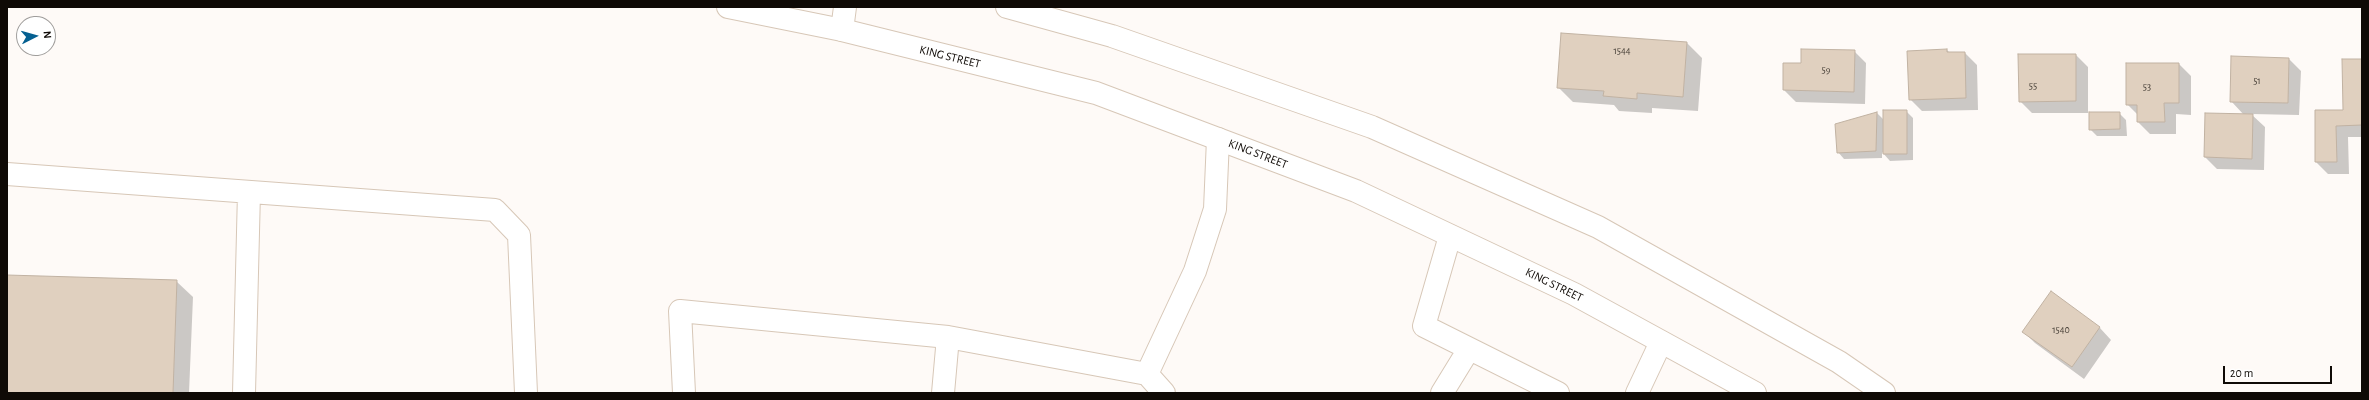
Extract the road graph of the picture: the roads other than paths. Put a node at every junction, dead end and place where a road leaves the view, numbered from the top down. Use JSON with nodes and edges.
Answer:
{"nodes":[{"id":1,"x":728,"y":7,"type":"edge"},
{"id":2,"x":845,"y":7,"type":"edge"},
{"id":3,"x":1007,"y":7,"type":"edge"},
{"id":4,"x":842,"y":30,"type":"junction"},
{"id":5,"x":1218,"y":139,"type":"junction"},
{"id":6,"x":7,"y":174,"type":"edge"},
{"id":7,"x":249,"y":192,"type":"junction"},
{"id":8,"x":1450,"y":236,"type":"junction"},
{"id":9,"x":948,"y":337,"type":"junction"},
{"id":10,"x":1661,"y":342,"type":"junction"},
{"id":11,"x":1469,"y":349,"type":"junction"},
{"id":12,"x":1147,"y":374,"type":"junction"},
{"id":13,"x":244,"y":393,"type":"edge"},
{"id":14,"x":526,"y":393,"type":"edge"},
{"id":15,"x":684,"y":393,"type":"edge"},
{"id":16,"x":942,"y":393,"type":"edge"},
{"id":17,"x":1164,"y":393,"type":"edge"},
{"id":18,"x":1442,"y":393,"type":"edge"},
{"id":19,"x":1558,"y":393,"type":"edge"},
{"id":20,"x":1637,"y":393,"type":"edge"},
{"id":21,"x":1755,"y":393,"type":"edge"},
{"id":22,"x":1884,"y":393,"type":"edge"}],
"edges":[{"from":1,"to":4,"type":"main road","name":"KING STREET"},
{"from":2,"to":4,"type":"main road"},
{"from":3,"to":22,"type":"main road"},
{"from":4,"to":5,"type":"main road","name":"KING STREET"},
{"from":5,"to":8,"type":"main road","name":"KING STREET"},
{"from":5,"to":12,"type":"main road"},
{"from":6,"to":7,"type":"main road"},
{"from":7,"to":13,"type":"main road"},
{"from":7,"to":14,"type":"main road"},
{"from":8,"to":10,"type":"main road","name":"KING STREET"},
{"from":8,"to":11,"type":"main road"},
{"from":9,"to":12,"type":"main road"},
{"from":9,"to":15,"type":"main road"},
{"from":9,"to":16,"type":"main road"},
{"from":10,"to":20,"type":"main road"},
{"from":10,"to":21,"type":"main road","name":"KING STREET"},
{"from":11,"to":18,"type":"main road"},
{"from":11,"to":19,"type":"main road"},
{"from":12,"to":17,"type":"main road"}]}
